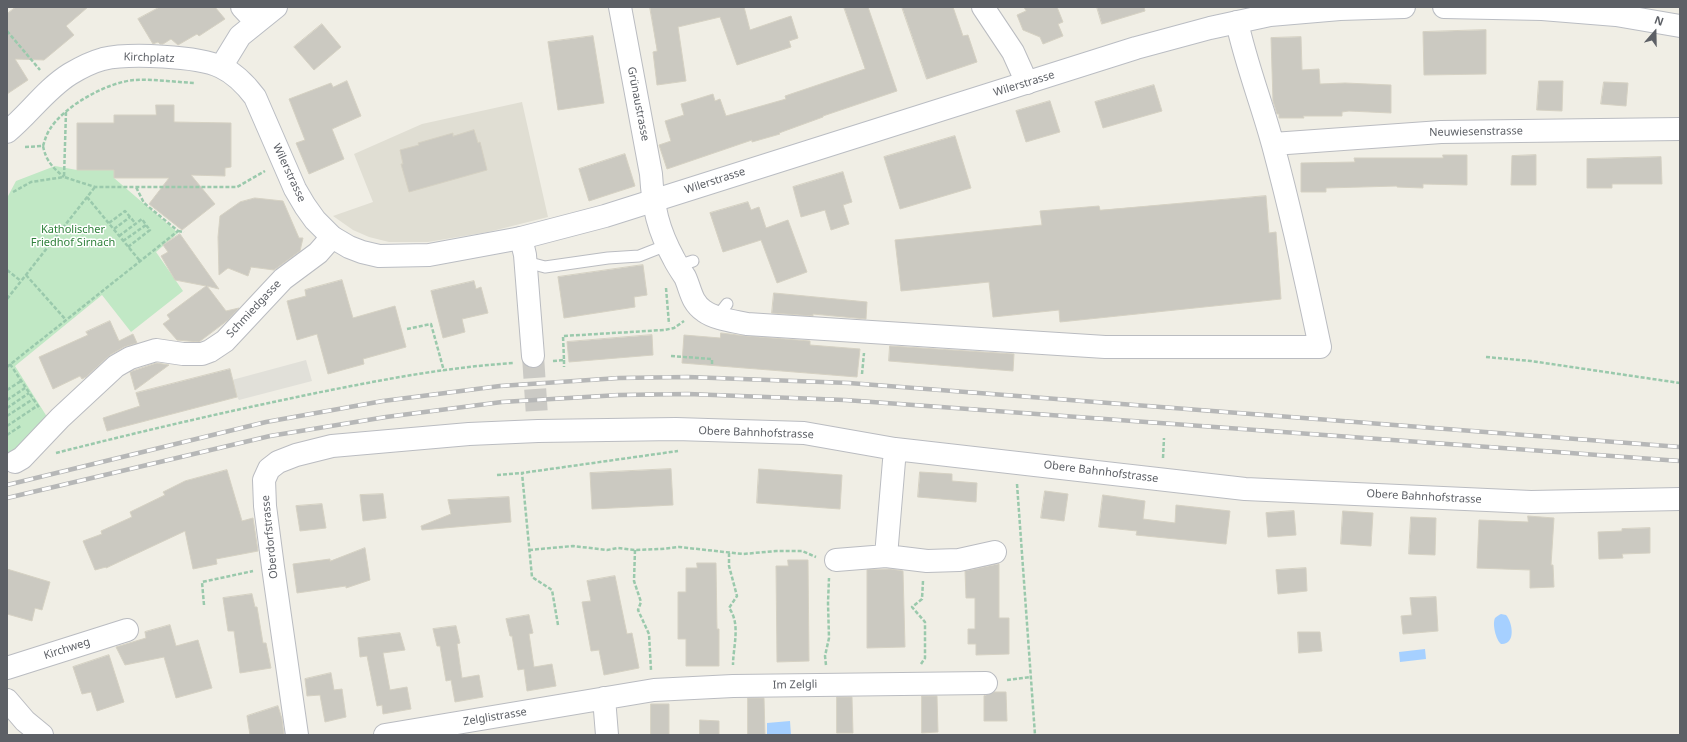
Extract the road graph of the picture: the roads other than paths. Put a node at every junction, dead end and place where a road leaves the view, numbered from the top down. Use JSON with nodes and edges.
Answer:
{"nodes":[{"id":1,"x":276,"y":7,"type":"edge"},
{"id":2,"x":620,"y":7,"type":"edge"},
{"id":3,"x":983,"y":7,"type":"edge"},
{"id":4,"x":1404,"y":7,"type":"edge"},
{"id":5,"x":1444,"y":7,"type":"edge"},
{"id":6,"x":1340,"y":8,"type":"edge"},
{"id":7,"x":249,"y":15,"type":"edge"},
{"id":8,"x":1238,"y":22,"type":"junction"},
{"id":9,"x":1680,"y":26,"type":"edge"},
{"id":10,"x":221,"y":67,"type":"junction"},
{"id":11,"x":1027,"y":83,"type":"junction"},
{"id":12,"x":1680,"y":129,"type":"edge"},
{"id":13,"x":7,"y":132,"type":"edge"},
{"id":14,"x":1273,"y":144,"type":"junction"},
{"id":15,"x":652,"y":201,"type":"junction"},
{"id":16,"x":332,"y":237,"type":"junction"},
{"id":17,"x":521,"y":238,"type":"junction"},
{"id":18,"x":667,"y":245,"type":"junction"},
{"id":19,"x":526,"y":262,"type":"junction"},
{"id":20,"x":533,"y":360,"type":"tunnel mouth"},
{"id":21,"x":538,"y":423,"type":"joint"},
{"id":22,"x":895,"y":449,"type":"junction"},
{"id":23,"x":18,"y":460,"type":"road end"},
{"id":24,"x":1680,"y":499,"type":"edge"},
{"id":25,"x":995,"y":552,"type":"dead end"},
{"id":26,"x":886,"y":556,"type":"junction"},
{"id":27,"x":833,"y":560,"type":"road end"},
{"id":28,"x":127,"y":630,"type":"dead end"},
{"id":29,"x":7,"y":668,"type":"edge"},
{"id":30,"x":986,"y":683,"type":"dead end"},
{"id":31,"x":604,"y":698,"type":"junction"},
{"id":32,"x":7,"y":700,"type":"edge"},
{"id":33,"x":42,"y":735,"type":"edge"},
{"id":34,"x":297,"y":735,"type":"edge"},
{"id":35,"x":385,"y":735,"type":"edge"},
{"id":36,"x":607,"y":735,"type":"edge"}],
"edges":[{"from":1,"to":7,"type":"street"},
{"from":2,"to":15,"type":"street","name":"Grünaustrasse"},
{"from":3,"to":11,"type":"street"},
{"from":4,"to":6,"type":"street","name":"Wilerstrasse"},
{"from":5,"to":9,"type":"street"},
{"from":6,"to":8,"type":"street","name":"Wilerstrasse"},
{"from":7,"to":10,"type":"street"},
{"from":8,"to":11,"type":"street","name":"Wilerstrasse"},
{"from":8,"to":14,"type":"street"},
{"from":10,"to":13,"type":"street","name":"Kirchplatz"},
{"from":10,"to":16,"type":"street","name":"Wilerstrasse"},
{"from":11,"to":15,"type":"street","name":"Wilerstrasse"},
{"from":12,"to":14,"type":"street","name":"Neuwiesenstrasse"},
{"from":14,"to":18,"type":"street","name":"Grünaustrasse"},
{"from":15,"to":17,"type":"street","name":"Wilerstrasse"},
{"from":15,"to":18,"type":"street","name":"Grünaustrasse"},
{"from":16,"to":17,"type":"street","name":"Wilerstrasse"},
{"from":16,"to":23,"type":"street","name":"Schmiedgasse"},
{"from":17,"to":19,"type":"street"},
{"from":18,"to":19,"type":"lane"},
{"from":19,"to":20,"type":"street"},
{"from":21,"to":22,"type":"street","name":"Obere Bahnhofstrasse"},
{"from":21,"to":34,"type":"street","name":"Oberdorfstrasse"},
{"from":22,"to":24,"type":"street","name":"Obere Bahnhofstrasse"},
{"from":22,"to":26,"type":"street"},
{"from":25,"to":26,"type":"street"},
{"from":26,"to":27,"type":"street"},
{"from":28,"to":29,"type":"street","name":"Kirchweg"},
{"from":30,"to":31,"type":"street","name":"Im Zelgli"},
{"from":31,"to":35,"type":"street","name":"Zelglistrasse"},
{"from":31,"to":36,"type":"street"},
{"from":32,"to":33,"type":"street"}]}
